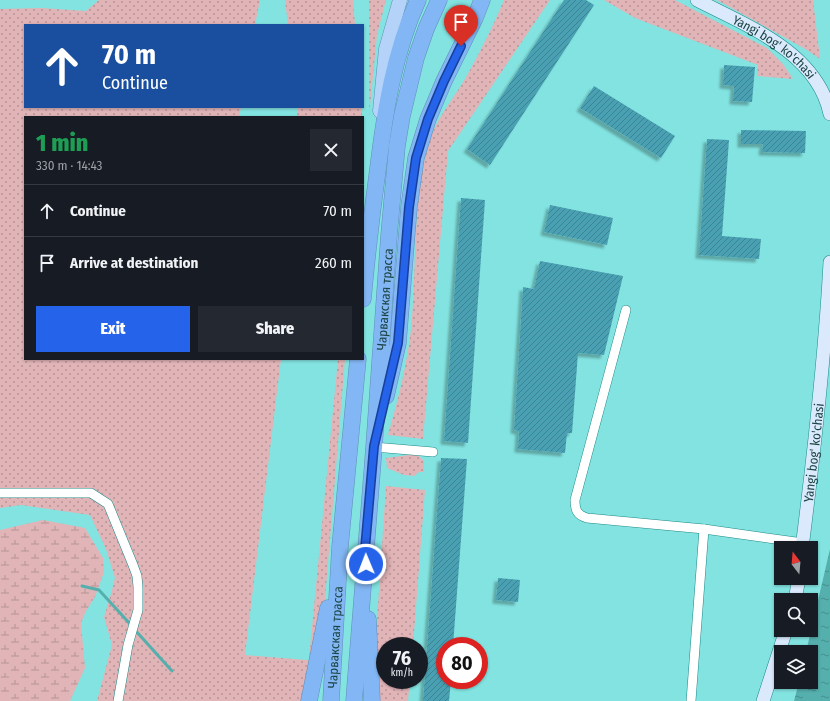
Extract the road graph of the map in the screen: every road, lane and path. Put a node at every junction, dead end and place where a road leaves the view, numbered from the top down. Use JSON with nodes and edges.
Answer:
{"nodes":[{"id":1,"x":400,"y":0,"type":"edge"},
{"id":2,"x":418,"y":0,"type":"edge"},
{"id":3,"x":439,"y":0,"type":"edge"},
{"id":4,"x":482,"y":0,"type":"edge"},
{"id":5,"x":697,"y":0,"type":"edge"},
{"id":6,"x":830,"y":114,"type":"edge"},
{"id":7,"x":369,"y":235,"type":"junction"},
{"id":8,"x":830,"y":262,"type":"edge"},
{"id":9,"x":364,"y":288,"type":"edge"},
{"id":10,"x":626,"y":310,"type":"dead end"},
{"id":11,"x":358,"y":360,"type":"edge"},
{"id":12,"x":374,"y":446,"type":"junction"},
{"id":13,"x":433,"y":452,"type":"dead end"},
{"id":14,"x":0,"y":492,"type":"edge"},
{"id":15,"x":704,"y":528,"type":"junction"},
{"id":16,"x":776,"y":541,"type":"edge"},
{"id":17,"x":804,"y":541,"type":"edge"},
{"id":18,"x":340,"y":547,"type":"junction"},
{"id":19,"x":365,"y":549,"type":"junction"},
{"id":20,"x":784,"y":637,"type":"edge"},
{"id":21,"x":118,"y":701,"type":"edge"},
{"id":22,"x":309,"y":701,"type":"edge"},
{"id":23,"x":331,"y":701,"type":"edge"},
{"id":24,"x":354,"y":701,"type":"edge"},
{"id":25,"x":372,"y":701,"type":"edge"},
{"id":26,"x":691,"y":701,"type":"edge"},
{"id":27,"x":763,"y":701,"type":"edge"}],
"edges":[{"from":1,"to":7,"type":"main road"},
{"from":2,"to":7,"type":"highway","name":"Чарвакская трасса"},
{"from":3,"to":12,"type":"highway","name":"Чарвакская трасса"},
{"from":4,"to":12,"type":"highway"},
{"from":5,"to":6,"type":"main road","name":"Yangi bog' ko'chasi"},
{"from":7,"to":9,"type":"highway","name":"Чарвакская трасса"},
{"from":8,"to":17,"type":"main road","name":"Yangi bog' ko'chasi"},
{"from":10,"to":15,"type":"street"},
{"from":11,"to":18,"type":"highway","name":"Чарвакская трасса"},
{"from":12,"to":13,"type":"street"},
{"from":12,"to":19,"type":"highway","name":"Чарвакская трасса"},
{"from":14,"to":21,"type":"street"},
{"from":15,"to":16,"type":"street"},
{"from":15,"to":26,"type":"street"},
{"from":18,"to":22,"type":"highway"},
{"from":18,"to":23,"type":"highway","name":"Чарвакская трасса"},
{"from":19,"to":24,"type":"highway","name":"Чарвакская трасса"},
{"from":19,"to":25,"type":"highway"},
{"from":20,"to":27,"type":"main road"}]}
